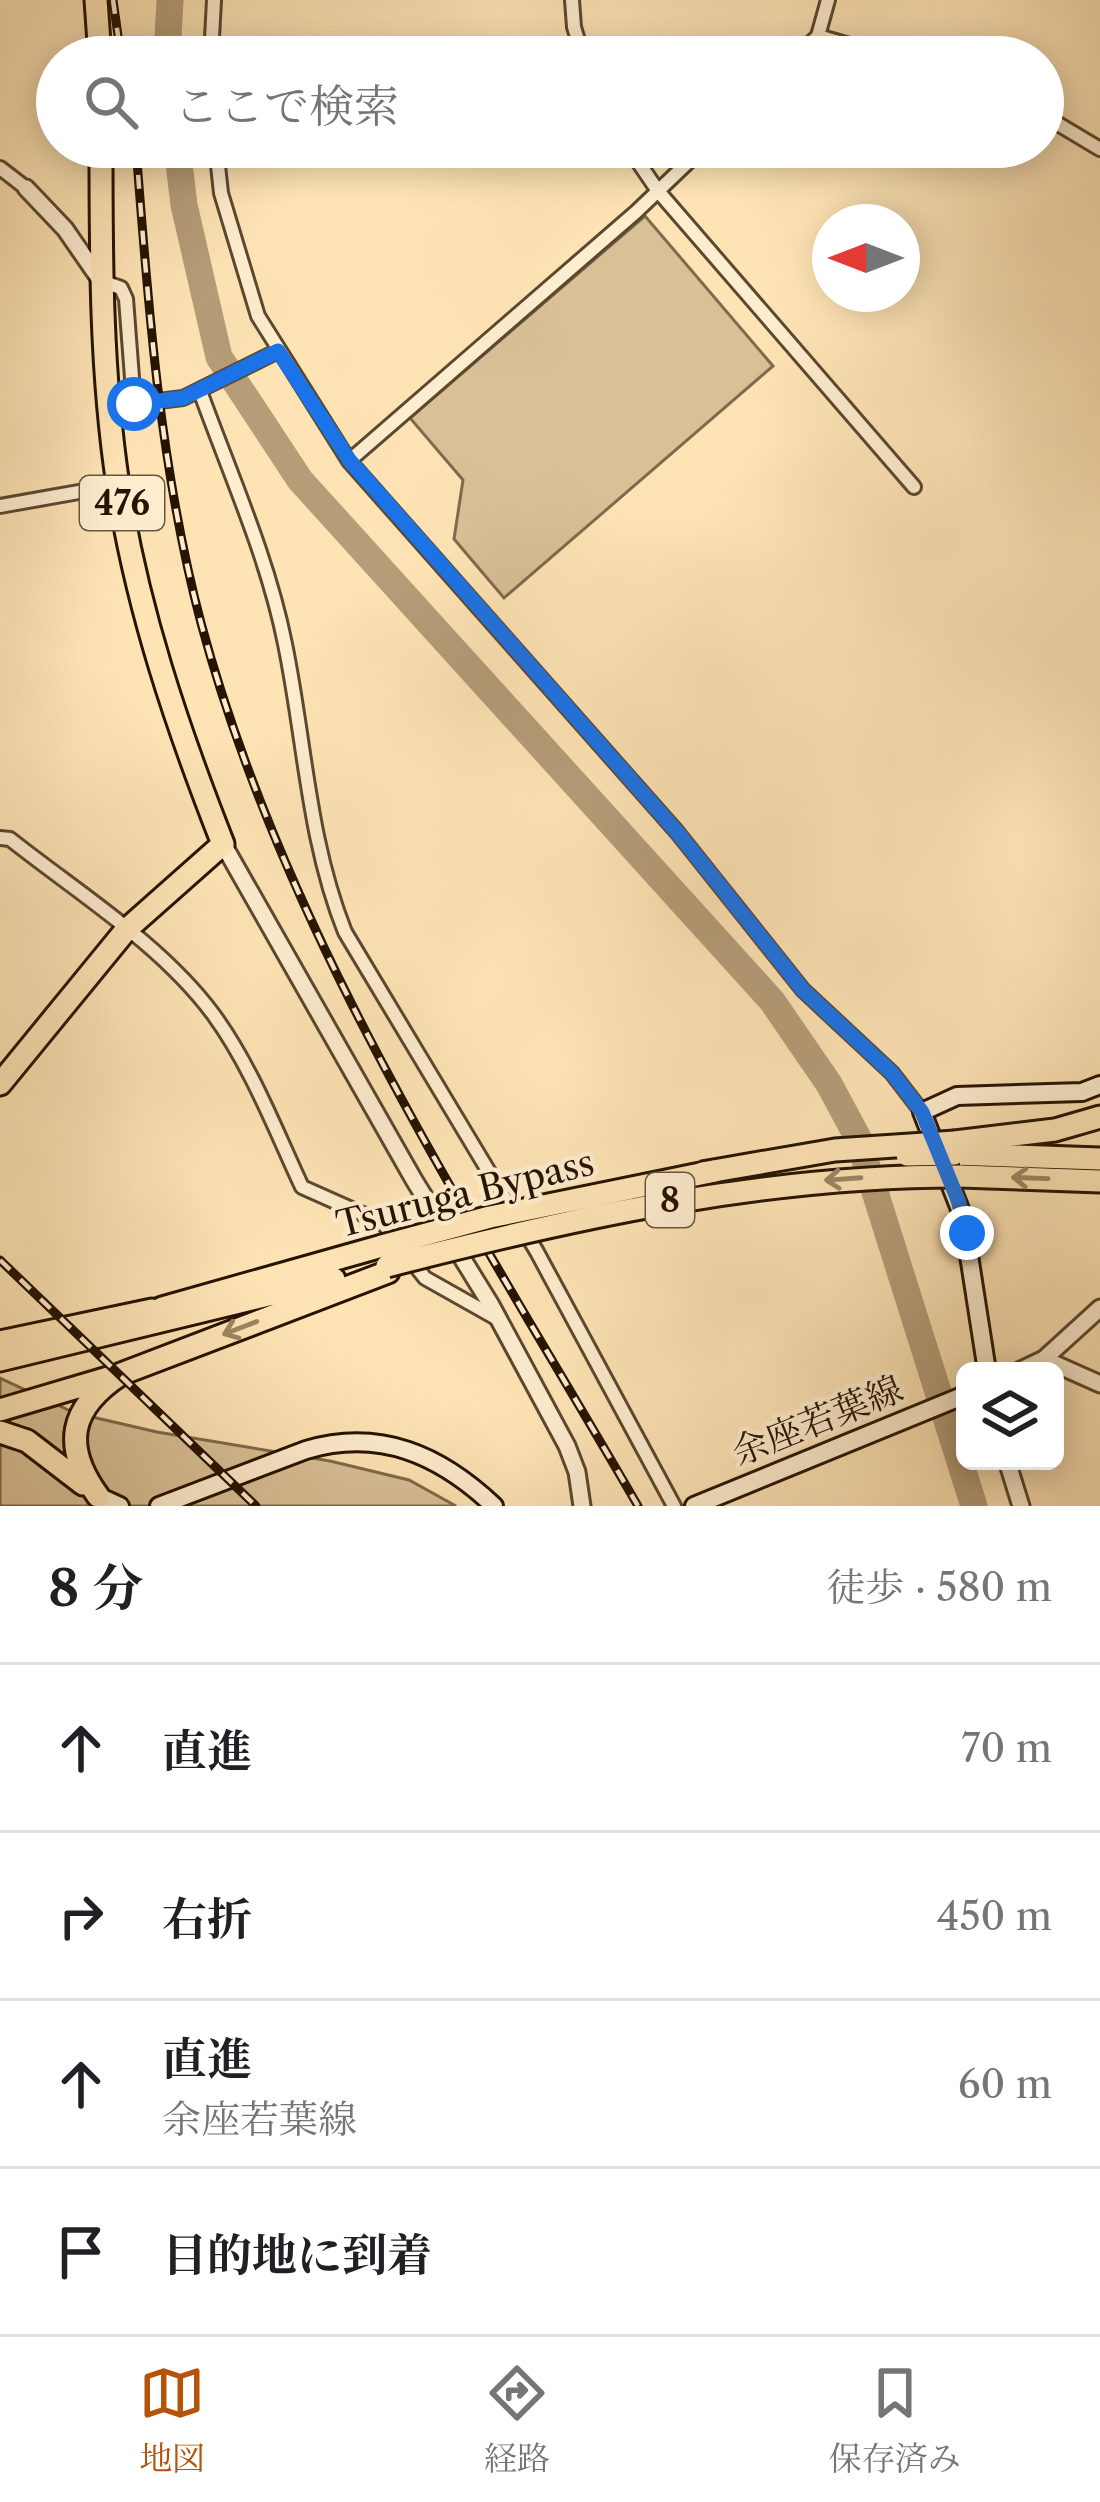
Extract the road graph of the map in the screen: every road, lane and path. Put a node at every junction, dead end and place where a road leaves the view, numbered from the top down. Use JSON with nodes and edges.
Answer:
{"nodes":[{"id":1,"x":96,"y":0,"type":"edge"},
{"id":2,"x":214,"y":0,"type":"edge"},
{"id":3,"x":572,"y":0,"type":"edge"},
{"id":4,"x":828,"y":0,"type":"edge"},
{"id":5,"x":818,"y":35,"type":"joint"},
{"id":6,"x":99,"y":36,"type":"edge"},
{"id":7,"x":212,"y":36,"type":"edge"},
{"id":8,"x":577,"y":36,"type":"edge"},
{"id":9,"x":821,"y":36,"type":"edge"},
{"id":10,"x":1064,"y":128,"type":"edge"},
{"id":11,"x":1100,"y":149,"type":"edge"},
{"id":12,"x":0,"y":168,"type":"edge"},
{"id":13,"x":101,"y":168,"type":"edge"},
{"id":14,"x":218,"y":168,"type":"edge"},
{"id":15,"x":642,"y":168,"type":"edge"},
{"id":16,"x":682,"y":168,"type":"edge"},
{"id":17,"x":26,"y":188,"type":"joint"},
{"id":18,"x":658,"y":191,"type":"junction"},
{"id":19,"x":101,"y":281,"type":"junction"},
{"id":20,"x":278,"y":351,"type":"junction"},
{"id":21,"x":204,"y":389,"type":"junction"},
{"id":22,"x":350,"y":461,"type":"junction"},
{"id":23,"x":118,"y":485,"type":"junction"},
{"id":24,"x":914,"y":487,"type":"dead end"},
{"id":25,"x":0,"y":506,"type":"edge"},
{"id":26,"x":0,"y":838,"type":"edge"},
{"id":27,"x":223,"y":844,"type":"junction"},
{"id":28,"x":126,"y":930,"type":"junction"},
{"id":29,"x":0,"y":1084,"type":"edge"},
{"id":30,"x":1100,"y":1085,"type":"edge"},
{"id":31,"x":922,"y":1112,"type":"junction"},
{"id":32,"x":1100,"y":1118,"type":"edge"},
{"id":33,"x":956,"y":1157,"type":"junction"},
{"id":34,"x":1100,"y":1159,"type":"edge"},
{"id":35,"x":1100,"y":1181,"type":"edge"},
{"id":36,"x":386,"y":1261,"type":"junction"},
{"id":37,"x":164,"y":1307,"type":"junction"},
{"id":38,"x":1100,"y":1308,"type":"edge"},
{"id":39,"x":499,"y":1319,"type":"junction"},
{"id":40,"x":0,"y":1342,"type":"edge"},
{"id":41,"x":0,"y":1358,"type":"edge"},
{"id":42,"x":1044,"y":1359,"type":"junction"},
{"id":43,"x":986,"y":1362,"type":"edge"},
{"id":44,"x":1038,"y":1362,"type":"edge"},
{"id":45,"x":121,"y":1374,"type":"junction"},
{"id":46,"x":1100,"y":1384,"type":"edge"},
{"id":47,"x":956,"y":1399,"type":"edge"},
{"id":48,"x":0,"y":1410,"type":"edge"},
{"id":49,"x":0,"y":1432,"type":"edge"},
{"id":50,"x":1010,"y":1470,"type":"edge"},
{"id":51,"x":472,"y":1486,"type":"junction"},
{"id":52,"x":98,"y":1496,"type":"junction"},
{"id":53,"x":120,"y":1506,"type":"edge"},
{"id":54,"x":159,"y":1506,"type":"edge"},
{"id":55,"x":494,"y":1506,"type":"edge"},
{"id":56,"x":506,"y":1506,"type":"edge"},
{"id":57,"x":582,"y":1506,"type":"edge"},
{"id":58,"x":674,"y":1506,"type":"edge"},
{"id":59,"x":694,"y":1506,"type":"edge"},
{"id":60,"x":1021,"y":1506,"type":"edge"}],
"edges":[{"from":1,"to":6,"type":"highway"},
{"from":2,"to":7,"type":"street"},
{"from":3,"to":8,"type":"street"},
{"from":4,"to":5,"type":"street"},
{"from":5,"to":9,"type":"street"},
{"from":10,"to":11,"type":"street"},
{"from":12,"to":17,"type":"street"},
{"from":13,"to":19,"type":"highway","number":"476"},
{"from":14,"to":20,"type":"street"},
{"from":15,"to":18,"type":"street"},
{"from":16,"to":18,"type":"street"},
{"from":17,"to":19,"type":"street"},
{"from":18,"to":22,"type":"street"},
{"from":18,"to":24,"type":"street"},
{"from":19,"to":21,"type":"street"},
{"from":19,"to":23,"type":"highway","number":"476"},
{"from":20,"to":21,"type":"street"},
{"from":20,"to":22,"type":"street"},
{"from":21,"to":58,"type":"street"},
{"from":22,"to":31,"type":"street"},
{"from":23,"to":25,"type":"street"},
{"from":23,"to":27,"type":"highway","number":"476"},
{"from":26,"to":28,"type":"street"},
{"from":27,"to":28,"type":"highway"},
{"from":27,"to":39,"type":"street"},
{"from":28,"to":29,"type":"highway"},
{"from":28,"to":39,"type":"street"},
{"from":30,"to":31,"type":"main road"},
{"from":31,"to":43,"type":"main road"},
{"from":32,"to":33,"type":"highway"},
{"from":33,"to":34,"type":"highway","name":"Tsuruga Bypass","number":"8"},
{"from":35,"to":33,"type":"highway","name":"Tsuruga Bypass","number":"8","one_way":true},
{"from":33,"to":36,"type":"highway","name":"Tsuruga Bypass","number":"8","one_way":true,"bridge":true},
{"from":33,"to":36,"type":"highway","name":"Tsuruga Bypass","number":"8","bridge":true},
{"from":36,"to":37,"type":"highway","name":"Tsuruga Bypass","number":"8"},
{"from":36,"to":41,"type":"highway","name":"Tsuruga Bypass","number":"8"},
{"from":36,"to":45,"type":"highway","one_way":true},
{"from":37,"to":40,"type":"highway"},
{"from":37,"to":41,"type":"highway","name":"Tsuruga Bypass","number":"8"},
{"from":38,"to":42,"type":"street"},
{"from":39,"to":57,"type":"street"},
{"from":42,"to":44,"type":"street"},
{"from":42,"to":46,"type":"street"},
{"from":45,"to":48,"type":"highway"},
{"from":45,"to":52,"type":"highway"},
{"from":47,"to":59,"type":"main road","name":"余座若葉線"},
{"from":49,"to":52,"type":"highway"},
{"from":50,"to":60,"type":"street"},
{"from":51,"to":54,"type":"main road"},
{"from":51,"to":55,"type":"main road"},
{"from":51,"to":56,"type":"main road"},
{"from":52,"to":53,"type":"main road"}]}
